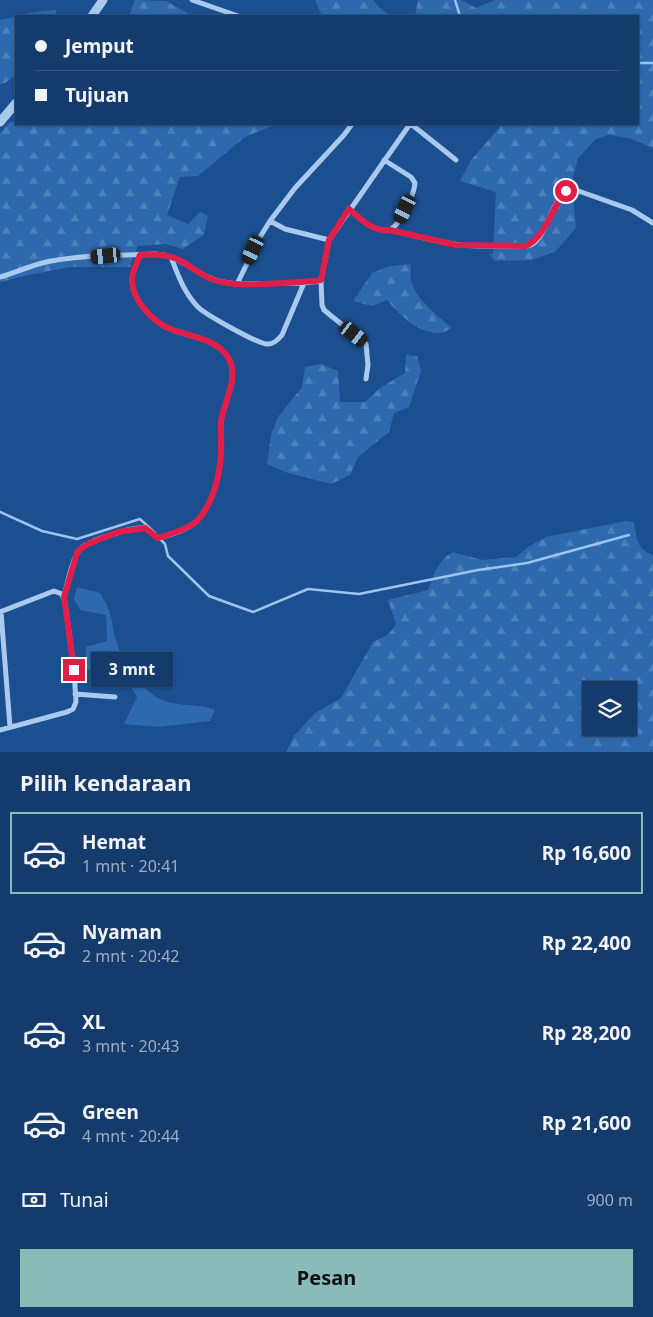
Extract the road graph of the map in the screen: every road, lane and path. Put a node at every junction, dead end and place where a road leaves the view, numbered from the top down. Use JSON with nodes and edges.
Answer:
{"nodes":[{"id":1,"x":103,"y":0,"type":"edge"},
{"id":2,"x":192,"y":0,"type":"edge"},
{"id":3,"x":93,"y":15,"type":"edge"},
{"id":4,"x":235,"y":15,"type":"edge"},
{"id":5,"x":15,"y":104,"type":"edge"},
{"id":6,"x":0,"y":122,"type":"edge"},
{"id":7,"x":351,"y":125,"type":"edge"},
{"id":8,"x":409,"y":125,"type":"edge"},
{"id":9,"x":411,"y":125,"type":"edge"},
{"id":10,"x":384,"y":160,"type":"junction"},
{"id":11,"x":456,"y":160,"type":"dead end"},
{"id":12,"x":349,"y":209,"type":"junction"},
{"id":13,"x":270,"y":221,"type":"junction"},
{"id":14,"x":653,"y":223,"type":"edge"},
{"id":15,"x":390,"y":230,"type":"junction"},
{"id":16,"x":329,"y":240,"type":"junction"},
{"id":17,"x":140,"y":255,"type":"junction"},
{"id":18,"x":171,"y":257,"type":"junction"},
{"id":19,"x":0,"y":278,"type":"edge"},
{"id":20,"x":321,"y":280,"type":"junction"},
{"id":21,"x":304,"y":283,"type":"junction"},
{"id":22,"x":237,"y":284,"type":"junction"},
{"id":23,"x":366,"y":379,"type":"dead end"},
{"id":24,"x":64,"y":597,"type":"junction"},
{"id":25,"x":1,"y":612,"type":"edge"},
{"id":26,"x":76,"y":694,"type":"junction"},
{"id":27,"x":114,"y":697,"type":"dead end"},
{"id":28,"x":10,"y":727,"type":"junction"},
{"id":29,"x":0,"y":730,"type":"edge"}],
"edges":[{"from":1,"to":3,"type":"street"},
{"from":2,"to":4,"type":"street"},
{"from":5,"to":6,"type":"street"},
{"from":7,"to":13,"type":"street"},
{"from":8,"to":10,"type":"street"},
{"from":9,"to":11,"type":"street"},
{"from":10,"to":12,"type":"street"},
{"from":10,"to":15,"type":"street"},
{"from":12,"to":15,"type":"street"},
{"from":12,"to":16,"type":"street"},
{"from":13,"to":16,"type":"street"},
{"from":13,"to":22,"type":"street"},
{"from":14,"to":15,"type":"street"},
{"from":16,"to":20,"type":"street"},
{"from":17,"to":18,"type":"street"},
{"from":17,"to":19,"type":"street"},
{"from":17,"to":24,"type":"street"},
{"from":18,"to":21,"type":"street"},
{"from":18,"to":22,"type":"street"},
{"from":20,"to":21,"type":"street"},
{"from":20,"to":23,"type":"street"},
{"from":21,"to":22,"type":"street"},
{"from":24,"to":25,"type":"street"},
{"from":24,"to":26,"type":"street"},
{"from":25,"to":28,"type":"street"},
{"from":26,"to":27,"type":"street"},
{"from":26,"to":28,"type":"street"},
{"from":28,"to":29,"type":"street"}]}
